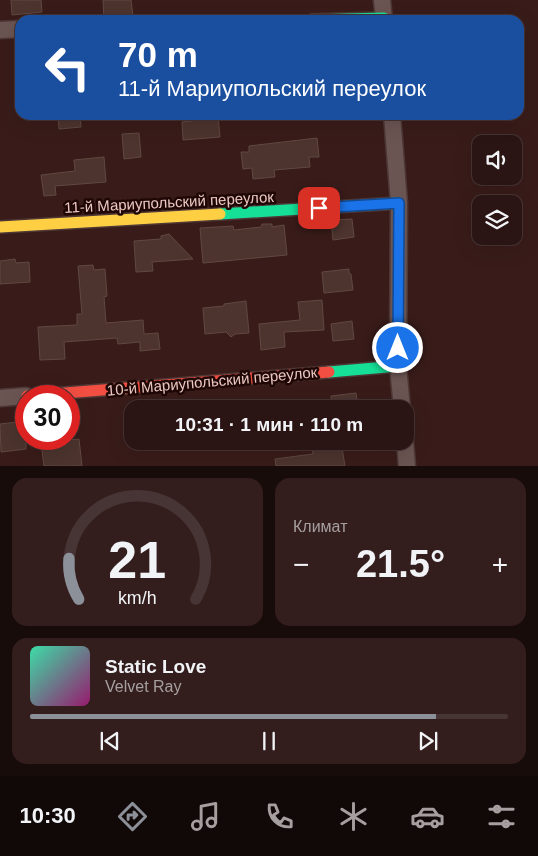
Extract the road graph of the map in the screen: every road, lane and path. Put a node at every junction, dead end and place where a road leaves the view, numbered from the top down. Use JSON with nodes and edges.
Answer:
{"nodes":[{"id":1,"x":382,"y":0,"type":"edge"},
{"id":2,"x":384,"y":15,"type":"edge"},
{"id":3,"x":15,"y":29,"type":"edge"},
{"id":4,"x":0,"y":30,"type":"edge"},
{"id":5,"x":392,"y":120,"type":"edge"},
{"id":6,"x":399,"y":203,"type":"junction"},
{"id":7,"x":0,"y":227,"type":"edge"},
{"id":8,"x":398,"y":366,"type":"junction"},
{"id":9,"x":80,"y":392,"type":"edge"},
{"id":10,"x":15,"y":397,"type":"edge"},
{"id":11,"x":0,"y":398,"type":"edge"},
{"id":12,"x":401,"y":400,"type":"edge"},
{"id":13,"x":406,"y":450,"type":"edge"},
{"id":14,"x":407,"y":466,"type":"edge"}],
"edges":[{"from":1,"to":2,"type":"street"},
{"from":3,"to":4,"type":"street"},
{"from":5,"to":6,"type":"street"},
{"from":6,"to":7,"type":"street","name":"11-й Мариупольский переулок"},
{"from":6,"to":8,"type":"street"},
{"from":8,"to":9,"type":"street","name":"10-й Мариупольский переулок"},
{"from":8,"to":12,"type":"street"},
{"from":10,"to":11,"type":"street","name":"10-й Мариупольский переулок"},
{"from":13,"to":14,"type":"street"}]}
